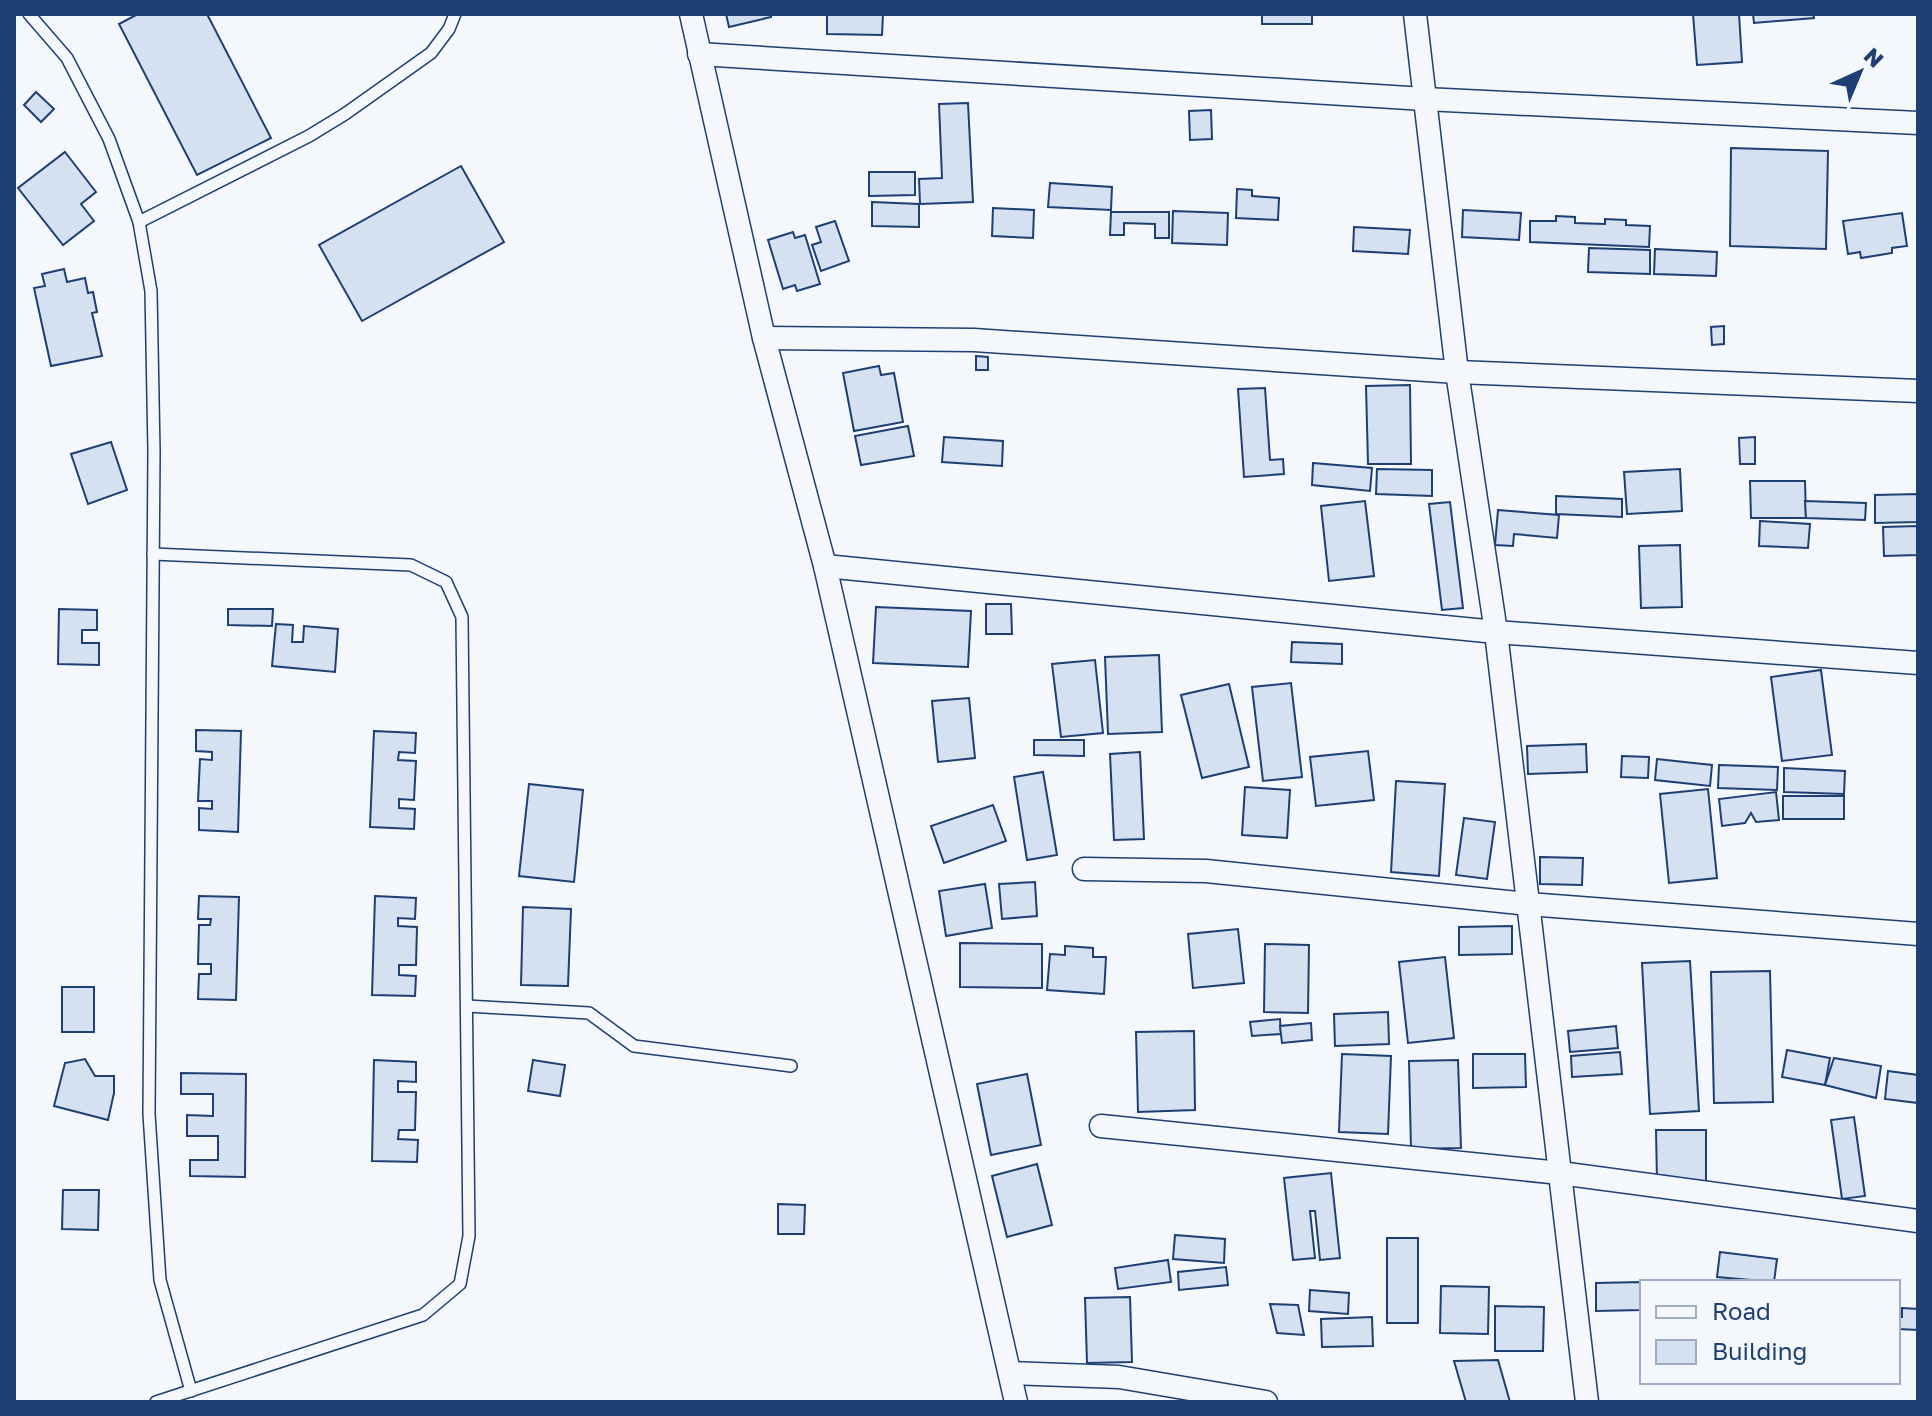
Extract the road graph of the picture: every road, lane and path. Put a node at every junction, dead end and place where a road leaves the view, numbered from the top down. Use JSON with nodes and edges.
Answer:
{"nodes":[{"id":1,"x":29,"y":14,"type":"edge"},
{"id":2,"x":455,"y":14,"type":"edge"},
{"id":3,"x":691,"y":14,"type":"edge"},
{"id":4,"x":1415,"y":14,"type":"edge"},
{"id":5,"x":699,"y":54,"type":"junction"},
{"id":6,"x":1425,"y":99,"type":"junction"},
{"id":7,"x":1918,"y":123,"type":"edge"},
{"id":8,"x":139,"y":222,"type":"junction"},
{"id":9,"x":764,"y":338,"type":"junction"},
{"id":10,"x":1457,"y":372,"type":"junction"},
{"id":11,"x":1918,"y":391,"type":"edge"},
{"id":12,"x":153,"y":554,"type":"junction"},
{"id":13,"x":825,"y":566,"type":"junction"},
{"id":14,"x":1496,"y":632,"type":"junction"},
{"id":15,"x":1918,"y":663,"type":"edge"},
{"id":16,"x":1084,"y":869,"type":"dead end"},
{"id":17,"x":1528,"y":904,"type":"junction"},
{"id":18,"x":1918,"y":934,"type":"edge"},
{"id":19,"x":467,"y":1006,"type":"junction"},
{"id":20,"x":791,"y":1066,"type":"dead end"},
{"id":21,"x":1101,"y":1126,"type":"dead end"},
{"id":22,"x":1560,"y":1173,"type":"junction"},
{"id":23,"x":1918,"y":1221,"type":"edge"},
{"id":24,"x":1010,"y":1373,"type":"junction"},
{"id":25,"x":191,"y":1391,"type":"junction"},
{"id":26,"x":156,"y":1402,"type":"edge"},
{"id":27,"x":1016,"y":1402,"type":"edge"},
{"id":28,"x":1266,"y":1402,"type":"edge"},
{"id":29,"x":1587,"y":1402,"type":"edge"}],
"edges":[{"from":1,"to":8,"type":"lane"},
{"from":2,"to":8,"type":"lane"},
{"from":3,"to":5,"type":"street"},
{"from":4,"to":6,"type":"street"},
{"from":5,"to":6,"type":"street"},
{"from":5,"to":9,"type":"street"},
{"from":6,"to":7,"type":"street"},
{"from":6,"to":10,"type":"street"},
{"from":8,"to":12,"type":"lane"},
{"from":9,"to":10,"type":"street"},
{"from":9,"to":13,"type":"street"},
{"from":10,"to":11,"type":"street"},
{"from":10,"to":14,"type":"street"},
{"from":12,"to":19,"type":"lane"},
{"from":12,"to":25,"type":"lane"},
{"from":13,"to":14,"type":"street"},
{"from":13,"to":24,"type":"street"},
{"from":14,"to":15,"type":"street"},
{"from":14,"to":17,"type":"street"},
{"from":16,"to":17,"type":"street"},
{"from":17,"to":18,"type":"street"},
{"from":17,"to":22,"type":"street"},
{"from":19,"to":20,"type":"lane"},
{"from":19,"to":25,"type":"lane"},
{"from":21,"to":22,"type":"street"},
{"from":22,"to":23,"type":"street"},
{"from":22,"to":29,"type":"street"},
{"from":24,"to":27,"type":"street"},
{"from":24,"to":28,"type":"street"},
{"from":25,"to":26,"type":"lane"}]}
